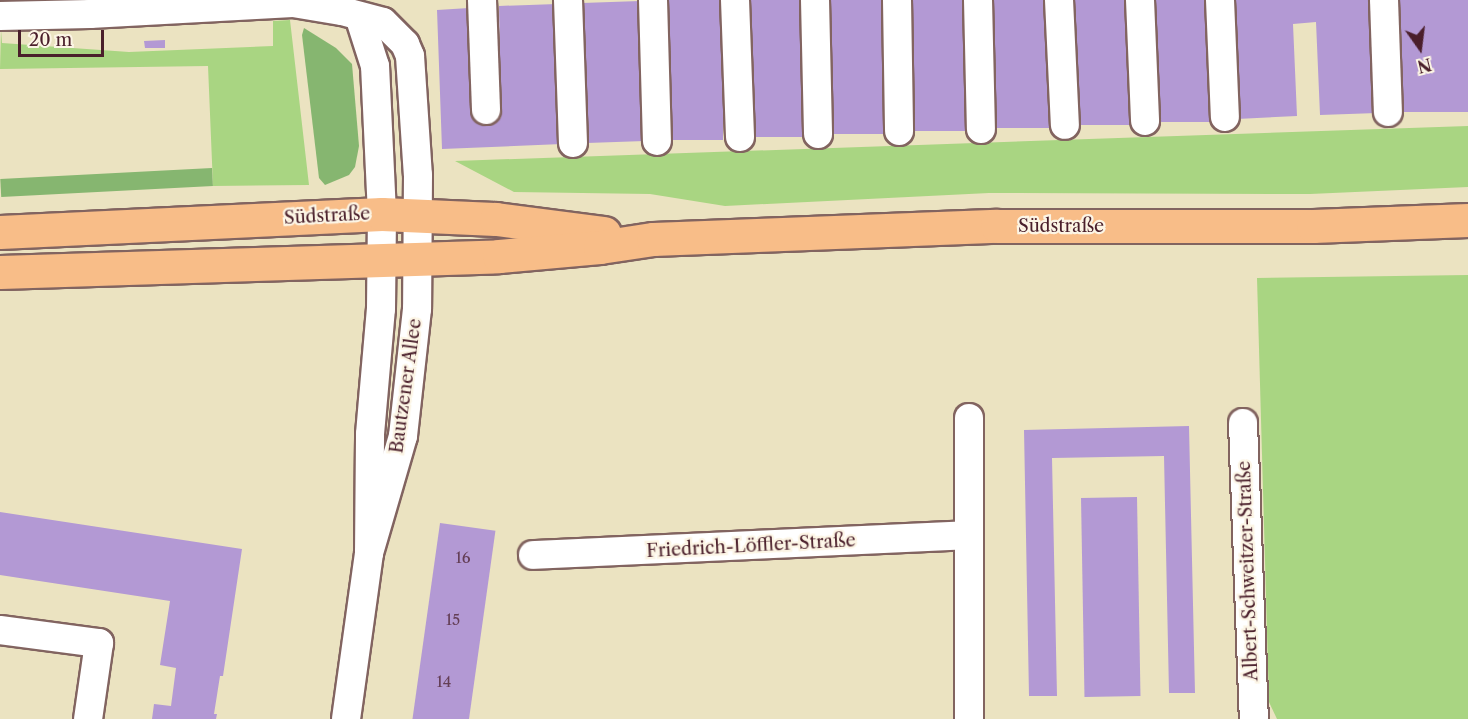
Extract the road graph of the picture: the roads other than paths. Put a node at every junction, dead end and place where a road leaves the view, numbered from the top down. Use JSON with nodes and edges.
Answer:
{"nodes":[{"id":1,"x":482,"y":0,"type":"edge"},
{"id":2,"x":568,"y":0,"type":"edge"},
{"id":3,"x":652,"y":0,"type":"edge"},
{"id":4,"x":735,"y":0,"type":"edge"},
{"id":5,"x":815,"y":0,"type":"edge"},
{"id":6,"x":897,"y":0,"type":"edge"},
{"id":7,"x":978,"y":0,"type":"edge"},
{"id":8,"x":1059,"y":0,"type":"edge"},
{"id":9,"x":1140,"y":0,"type":"edge"},
{"id":10,"x":1220,"y":0,"type":"edge"},
{"id":11,"x":1384,"y":0,"type":"edge"},
{"id":12,"x":370,"y":8,"type":"edge"},
{"id":13,"x":0,"y":16,"type":"edge"},
{"id":14,"x":486,"y":110,"type":"dead end"},
{"id":15,"x":1388,"y":112,"type":"dead end"},
{"id":16,"x":1225,"y":117,"type":"dead end"},
{"id":17,"x":1145,"y":121,"type":"dead end"},
{"id":18,"x":1065,"y":125,"type":"dead end"},
{"id":19,"x":981,"y":129,"type":"dead end"},
{"id":20,"x":899,"y":131,"type":"dead end"},
{"id":21,"x":818,"y":134,"type":"dead end"},
{"id":22,"x":740,"y":137,"type":"dead end"},
{"id":23,"x":657,"y":141,"type":"dead end"},
{"id":24,"x":573,"y":143,"type":"dead end"},
{"id":25,"x":382,"y":214,"type":"junction"},
{"id":26,"x":420,"y":215,"type":"junction"},
{"id":27,"x":1468,"y":220,"type":"edge"},
{"id":28,"x":0,"y":232,"type":"edge"},
{"id":29,"x":653,"y":239,"type":"junction"},
{"id":30,"x":420,"y":259,"type":"junction"},
{"id":31,"x":381,"y":260,"type":"junction"},
{"id":32,"x":0,"y":272,"type":"edge"},
{"id":33,"x":969,"y":418,"type":"dead end"},
{"id":34,"x":1243,"y":423,"type":"dead end"},
{"id":35,"x":969,"y":535,"type":"junction"},
{"id":36,"x":369,"y":553,"type":"junction"},
{"id":37,"x":533,"y":555,"type":"dead end"},
{"id":38,"x":0,"y":630,"type":"edge"},
{"id":39,"x":88,"y":719,"type":"edge"},
{"id":40,"x":346,"y":719,"type":"edge"},
{"id":41,"x":969,"y":719,"type":"edge"},
{"id":42,"x":1254,"y":719,"type":"edge"}],
"edges":[{"from":1,"to":14,"type":"street"},
{"from":2,"to":24,"type":"street"},
{"from":3,"to":23,"type":"street"},
{"from":4,"to":22,"type":"street"},
{"from":5,"to":21,"type":"street"},
{"from":6,"to":20,"type":"street"},
{"from":7,"to":19,"type":"street"},
{"from":8,"to":18,"type":"street"},
{"from":9,"to":17,"type":"street"},
{"from":10,"to":16,"type":"street"},
{"from":11,"to":15,"type":"street"},
{"from":12,"to":13,"type":"street","name":"Bautzener Allee"},
{"from":12,"to":25,"type":"street","name":"Bautzener Allee"},
{"from":12,"to":26,"type":"street","name":"Bautzener Allee"},
{"from":25,"to":26,"type":"main road","name":"Südstraße"},
{"from":25,"to":28,"type":"main road","name":"Südstraße"},
{"from":25,"to":31,"type":"street","name":"Bautzener Allee"},
{"from":26,"to":29,"type":"main road","name":"Südstraße"},
{"from":26,"to":30,"type":"street","name":"Bautzener Allee"},
{"from":27,"to":29,"type":"main road","name":"Südstraße"},
{"from":29,"to":30,"type":"main road","name":"Südstraße"},
{"from":30,"to":31,"type":"main road","name":"Südstraße"},
{"from":30,"to":36,"type":"street","name":"Bautzener Allee"},
{"from":31,"to":32,"type":"main road","name":"Südstraße"},
{"from":31,"to":36,"type":"street","name":"Bautzener Allee"},
{"from":33,"to":35,"type":"street"},
{"from":34,"to":42,"type":"street","name":"Albert-Schweitzer-Straße"},
{"from":35,"to":37,"type":"street","name":"Friedrich-Löffler-Straße"},
{"from":35,"to":41,"type":"street"},
{"from":36,"to":40,"type":"street","name":"Bautzener Allee"},
{"from":38,"to":39,"type":"street"}]}
